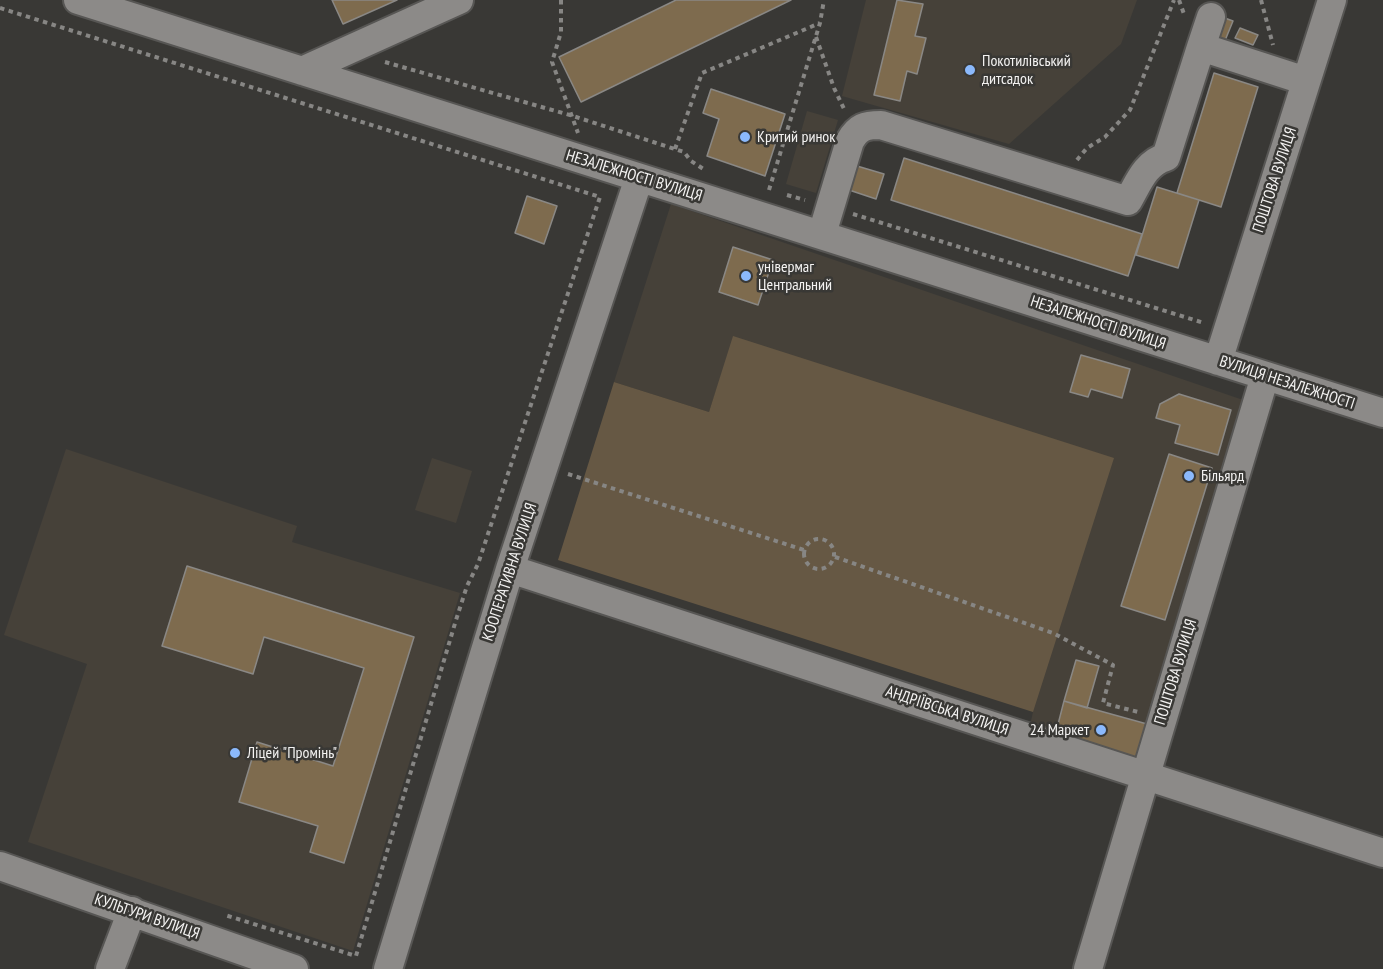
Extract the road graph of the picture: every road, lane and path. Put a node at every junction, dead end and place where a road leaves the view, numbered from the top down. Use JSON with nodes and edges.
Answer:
{"nodes":[{"id":1,"x":459,"y":0,"type":"edge"},
{"id":2,"x":561,"y":0,"type":"edge"},
{"id":3,"x":824,"y":0,"type":"edge"},
{"id":4,"x":1174,"y":0,"type":"edge"},
{"id":5,"x":1260,"y":0,"type":"edge"},
{"id":6,"x":1332,"y":0,"type":"edge"},
{"id":7,"x":86,"y":1,"type":"edge"},
{"id":8,"x":0,"y":8,"type":"edge"},
{"id":9,"x":1211,"y":17,"type":"dead end"},
{"id":10,"x":820,"y":23,"type":"junction"},
{"id":11,"x":815,"y":37,"type":"junction"},
{"id":12,"x":1201,"y":47,"type":"junction"},
{"id":13,"x":380,"y":61,"type":"dead end"},
{"id":14,"x":302,"y":71,"type":"junction"},
{"id":15,"x":1294,"y":76,"type":"junction"},
{"id":16,"x":844,"y":110,"type":"dead end"},
{"id":17,"x":573,"y":116,"type":"junction"},
{"id":18,"x":675,"y":149,"type":"junction"},
{"id":19,"x":711,"y":174,"type":"dead end"},
{"id":20,"x":639,"y":178,"type":"junction"},
{"id":21,"x":1065,"y":182,"type":"junction"},
{"id":22,"x":830,"y":207,"type":"junction"},
{"id":23,"x":822,"y":234,"type":"junction"},
{"id":24,"x":1208,"y":312,"type":"dead end"},
{"id":25,"x":1191,"y":352,"type":"joint"},
{"id":26,"x":1218,"y":361,"type":"junction"},
{"id":27,"x":1264,"y":376,"type":"junction"},
{"id":28,"x":1383,"y":413,"type":"edge"},
{"id":29,"x":544,"y":466,"type":"junction"},
{"id":30,"x":804,"y":550,"type":"junction"},
{"id":31,"x":835,"y":557,"type":"junction"},
{"id":32,"x":510,"y":569,"type":"junction"},
{"id":33,"x":1162,"y":718,"type":"junction"},
{"id":34,"x":1145,"y":776,"type":"junction"},
{"id":35,"x":1383,"y":853,"type":"edge"},
{"id":36,"x":0,"y":866,"type":"edge"},
{"id":37,"x":132,"y":911,"type":"junction"},
{"id":38,"x":216,"y":912,"type":"dead end"},
{"id":39,"x":110,"y":969,"type":"edge"},
{"id":40,"x":294,"y":969,"type":"edge"},
{"id":41,"x":388,"y":969,"type":"edge"},
{"id":42,"x":1088,"y":969,"type":"edge"}],
"edges":[{"from":1,"to":14,"type":"street"},
{"from":2,"to":17,"type":"path"},
{"from":3,"to":10,"type":"path"},
{"from":4,"to":21,"type":"path"},
{"from":5,"to":15,"type":"path"},
{"from":6,"to":15,"type":"street","name":"ПОШТОВА ВУЛИЦЯ"},
{"from":7,"to":14,"type":"street","name":"НЕЗАЛЕЖНОСТІ ВУЛИЦЯ"},
{"from":8,"to":38,"type":"path"},
{"from":9,"to":12,"type":"street"},
{"from":10,"to":11,"type":"path"},
{"from":10,"to":18,"type":"path"},
{"from":11,"to":16,"type":"path"},
{"from":11,"to":22,"type":"path"},
{"from":12,"to":15,"type":"street"},
{"from":12,"to":21,"type":"street"},
{"from":13,"to":17,"type":"path"},
{"from":14,"to":20,"type":"street","name":"НЕЗАЛЕЖНОСТІ ВУЛИЦЯ"},
{"from":15,"to":26,"type":"street","name":"ПОШТОВА ВУЛИЦЯ"},
{"from":17,"to":18,"type":"path"},
{"from":18,"to":19,"type":"path"},
{"from":20,"to":23,"type":"street","name":"НЕЗАЛЕЖНОСТІ ВУЛИЦЯ"},
{"from":20,"to":29,"type":"street","name":"КООПЕРАТИВНА ВУЛИЦЯ"},
{"from":21,"to":22,"type":"street"},
{"from":22,"to":23,"type":"street"},
{"from":22,"to":24,"type":"path"},
{"from":23,"to":25,"type":"street","name":"НЕЗАЛЕЖНОСТІ ВУЛИЦЯ"},
{"from":25,"to":26,"type":"street","name":"ВУЛИЦЯ НЕЗАЛЕЖНОСТІ"},
{"from":26,"to":27,"type":"street","name":"ВУЛИЦЯ НЕЗАЛЕЖНОСТІ"},
{"from":27,"to":28,"type":"street","name":"ВУЛИЦЯ НЕЗАЛЕЖНОСТІ"},
{"from":27,"to":33,"type":"street","name":"ПОШТОВА ВУЛИЦЯ"},
{"from":29,"to":30,"type":"path"},
{"from":29,"to":32,"type":"street","name":"КООПЕРАТИВНА ВУЛИЦЯ"},
{"from":30,"to":31,"type":"path"},
{"from":30,"to":31,"type":"path"},
{"from":31,"to":33,"type":"path"},
{"from":32,"to":34,"type":"street","name":"АНДРІЇВСЬКА ВУЛИЦЯ"},
{"from":32,"to":41,"type":"street","name":"КООПЕРАТИВНА ВУЛИЦЯ"},
{"from":33,"to":34,"type":"street","name":"ПОШТОВА ВУЛИЦЯ"},
{"from":34,"to":35,"type":"street","name":"АНДРІЇВСЬКА ВУЛИЦЯ"},
{"from":34,"to":42,"type":"street","name":"ПОШТОВА ВУЛИЦЯ"},
{"from":36,"to":37,"type":"street","name":"КУЛЬТУРИ ВУЛИЦЯ"},
{"from":37,"to":39,"type":"street"},
{"from":37,"to":40,"type":"street","name":"КУЛЬТУРИ ВУЛИЦЯ"}]}
